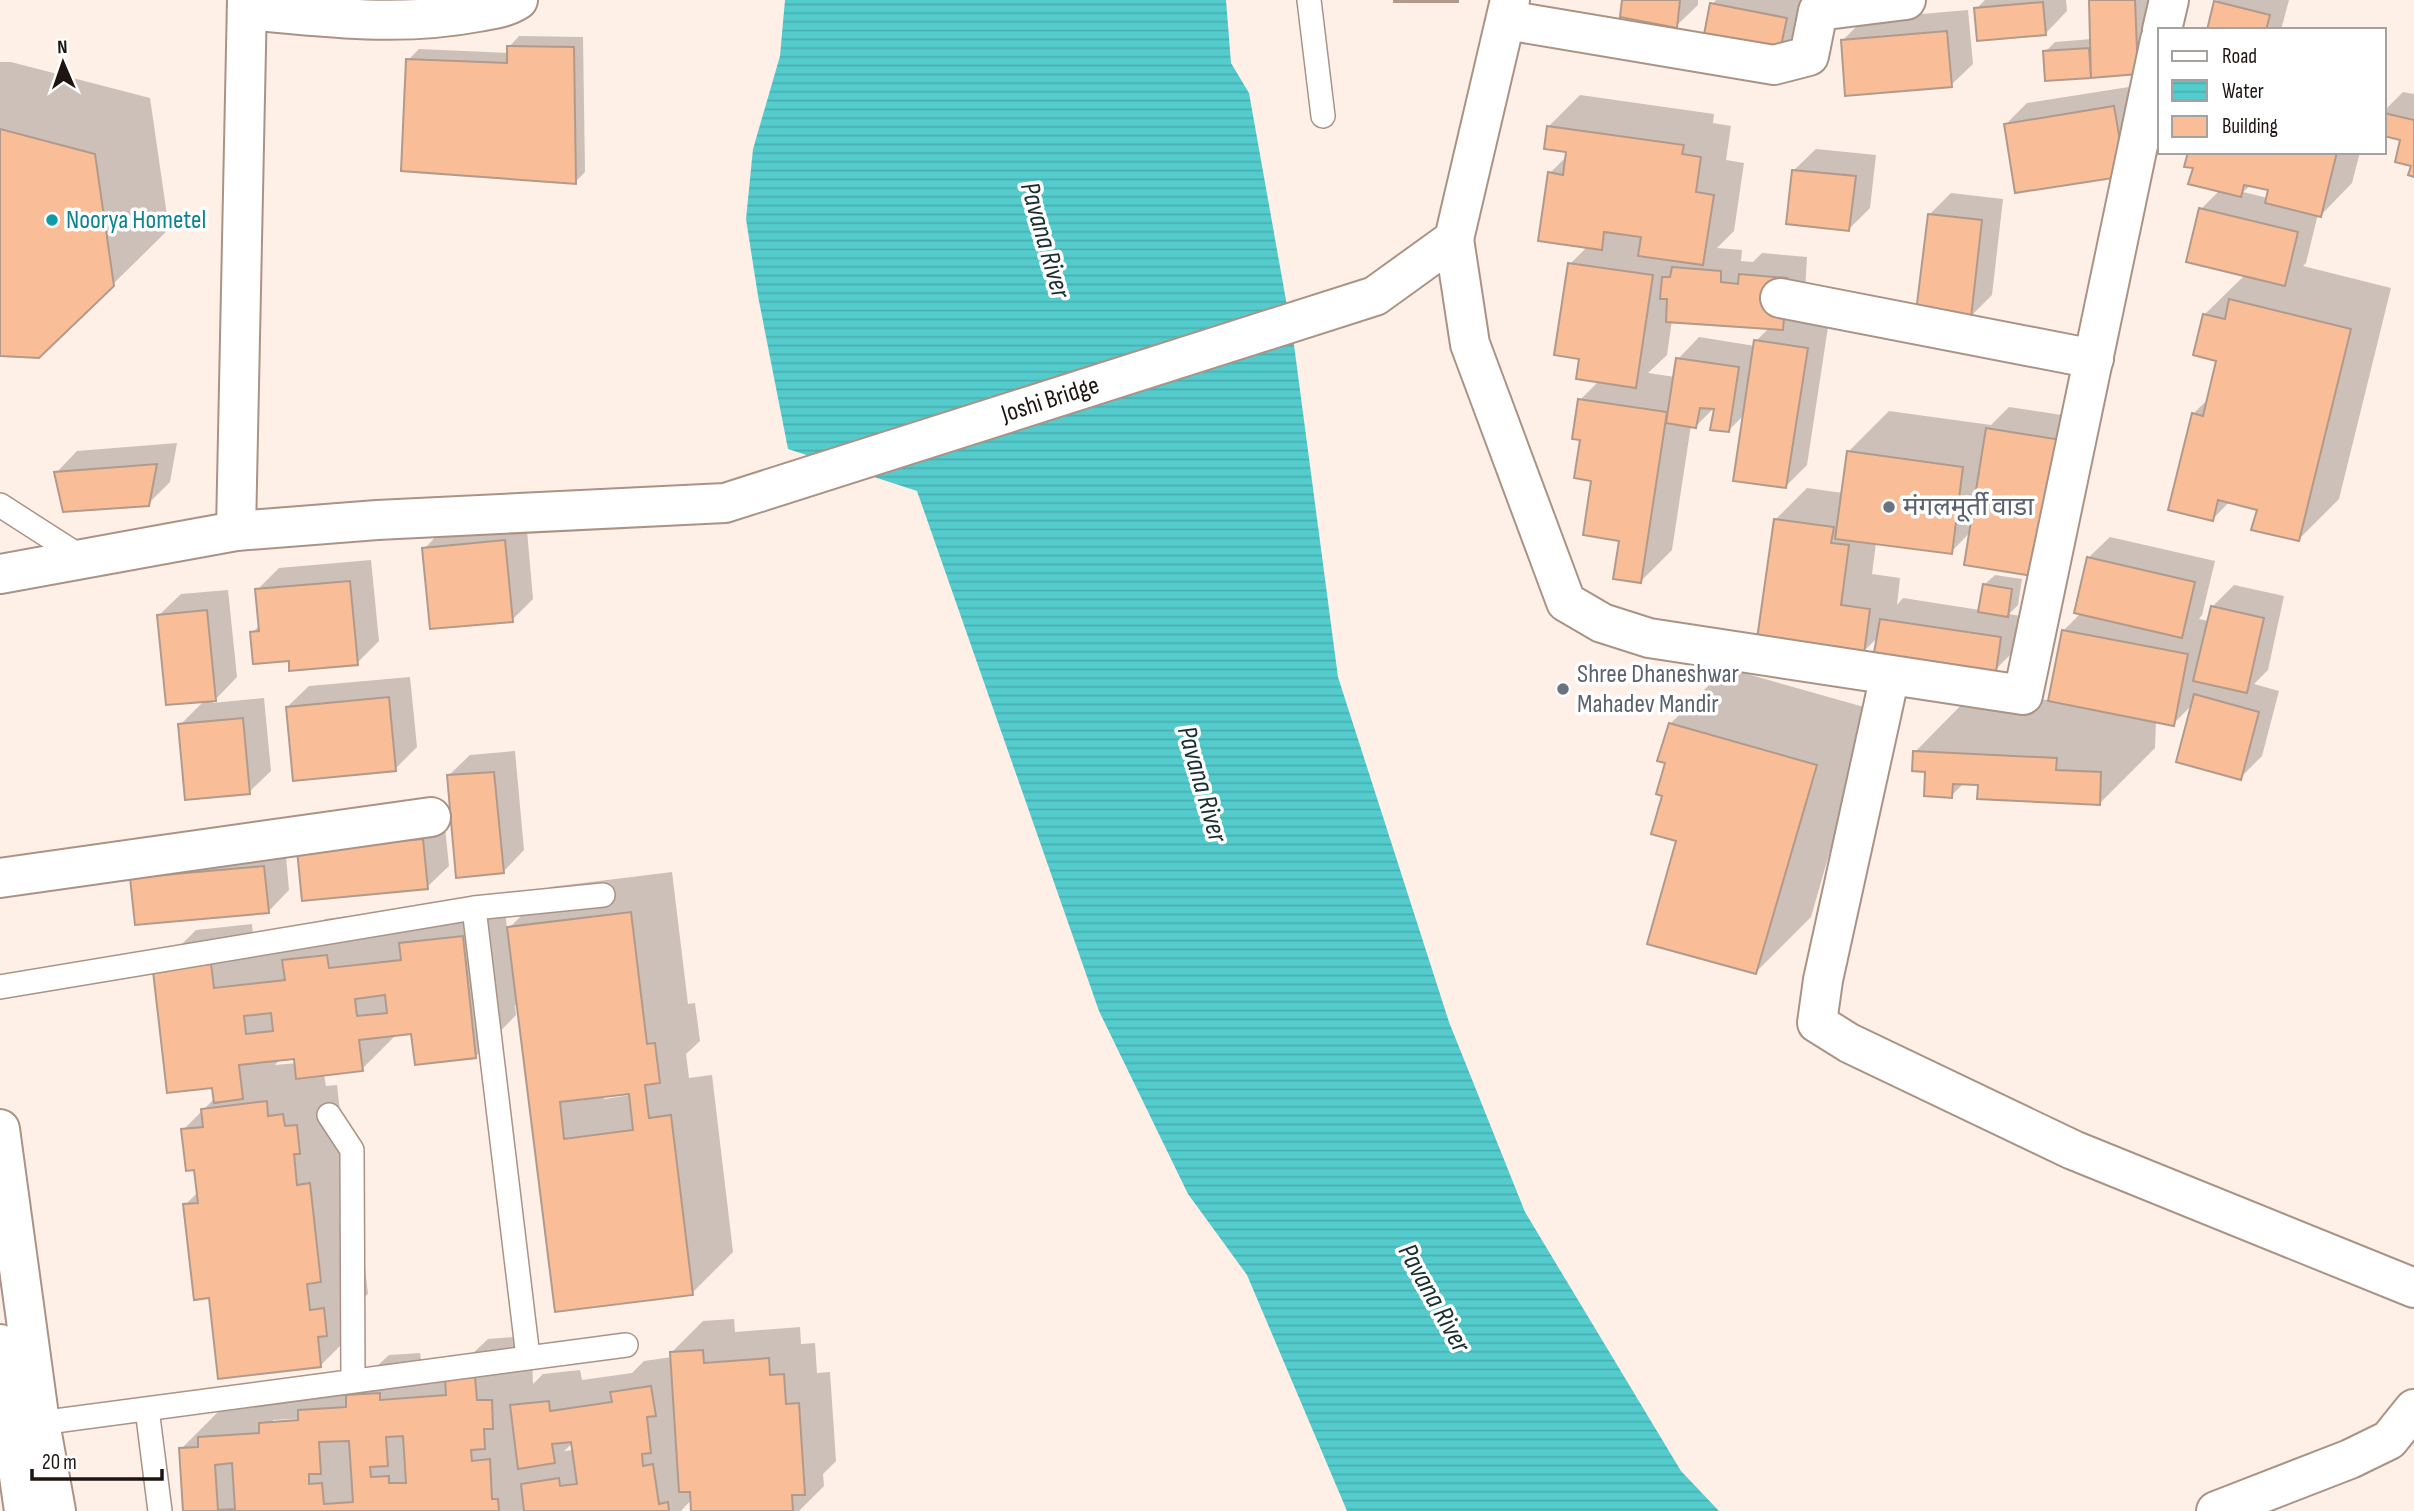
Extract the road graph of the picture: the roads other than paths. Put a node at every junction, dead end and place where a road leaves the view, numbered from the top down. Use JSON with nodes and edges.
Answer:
{"nodes":[{"id":1,"x":519,"y":0,"type":"edge"},
{"id":2,"x":1309,"y":0,"type":"edge"},
{"id":3,"x":1906,"y":0,"type":"edge"},
{"id":4,"x":2169,"y":0,"type":"edge"},
{"id":5,"x":247,"y":5,"type":"edge"},
{"id":6,"x":1508,"y":10,"type":"edge"},
{"id":7,"x":2162,"y":28,"type":"edge"},
{"id":8,"x":2158,"y":50,"type":"edge"},
{"id":9,"x":1323,"y":116,"type":"dead end"},
{"id":10,"x":1454,"y":239,"type":"junction"},
{"id":11,"x":1780,"y":298,"type":"dead end"},
{"id":12,"x":2094,"y":359,"type":"junction"},
{"id":13,"x":0,"y":505,"type":"edge"},
{"id":14,"x":236,"y":531,"type":"junction"},
{"id":15,"x":84,"y":559,"type":"junction"},
{"id":16,"x":0,"y":575,"type":"edge"},
{"id":17,"x":1890,"y":675,"type":"junction"},
{"id":18,"x":431,"y":817,"type":"dead end"},
{"id":19,"x":0,"y":878,"type":"edge"},
{"id":20,"x":603,"y":895,"type":"dead end"},
{"id":21,"x":474,"y":908,"type":"junction"},
{"id":22,"x":0,"y":987,"type":"edge"},
{"id":23,"x":329,"y":1115,"type":"dead end"},
{"id":24,"x":0,"y":1129,"type":"edge"},
{"id":25,"x":2414,"y":1288,"type":"edge"},
{"id":26,"x":0,"y":1344,"type":"edge"},
{"id":27,"x":626,"y":1345,"type":"dead end"},
{"id":28,"x":528,"y":1357,"type":"junction"},
{"id":29,"x":353,"y":1381,"type":"junction"},
{"id":30,"x":147,"y":1409,"type":"junction"},
{"id":31,"x":2414,"y":1409,"type":"edge"},
{"id":32,"x":40,"y":1423,"type":"junction"},
{"id":33,"x":24,"y":1511,"type":"edge"},
{"id":34,"x":56,"y":1511,"type":"edge"},
{"id":35,"x":160,"y":1511,"type":"edge"},
{"id":36,"x":2216,"y":1511,"type":"edge"}],
"edges":[{"from":1,"to":5,"type":"street"},
{"from":2,"to":9,"type":"lane"},
{"from":3,"to":6,"type":"street"},
{"from":4,"to":7,"type":"street"},
{"from":5,"to":14,"type":"street"},
{"from":6,"to":10,"type":"street"},
{"from":8,"to":12,"type":"street"},
{"from":10,"to":14,"type":"street","name":"Joshi Bridge"},
{"from":10,"to":17,"type":"street"},
{"from":11,"to":12,"type":"street"},
{"from":12,"to":17,"type":"street"},
{"from":13,"to":15,"type":"lane"},
{"from":14,"to":15,"type":"street","name":"Joshi Bridge"},
{"from":15,"to":16,"type":"street","name":"Joshi Bridge"},
{"from":17,"to":25,"type":"street"},
{"from":18,"to":19,"type":"street"},
{"from":20,"to":21,"type":"lane"},
{"from":21,"to":22,"type":"lane"},
{"from":21,"to":28,"type":"lane"},
{"from":23,"to":29,"type":"lane"},
{"from":24,"to":32,"type":"street"},
{"from":26,"to":33,"type":"street"},
{"from":27,"to":28,"type":"lane"},
{"from":28,"to":29,"type":"lane"},
{"from":29,"to":30,"type":"lane"},
{"from":30,"to":32,"type":"lane"},
{"from":30,"to":35,"type":"lane"},
{"from":31,"to":36,"type":"street"},
{"from":32,"to":34,"type":"street"}]}
